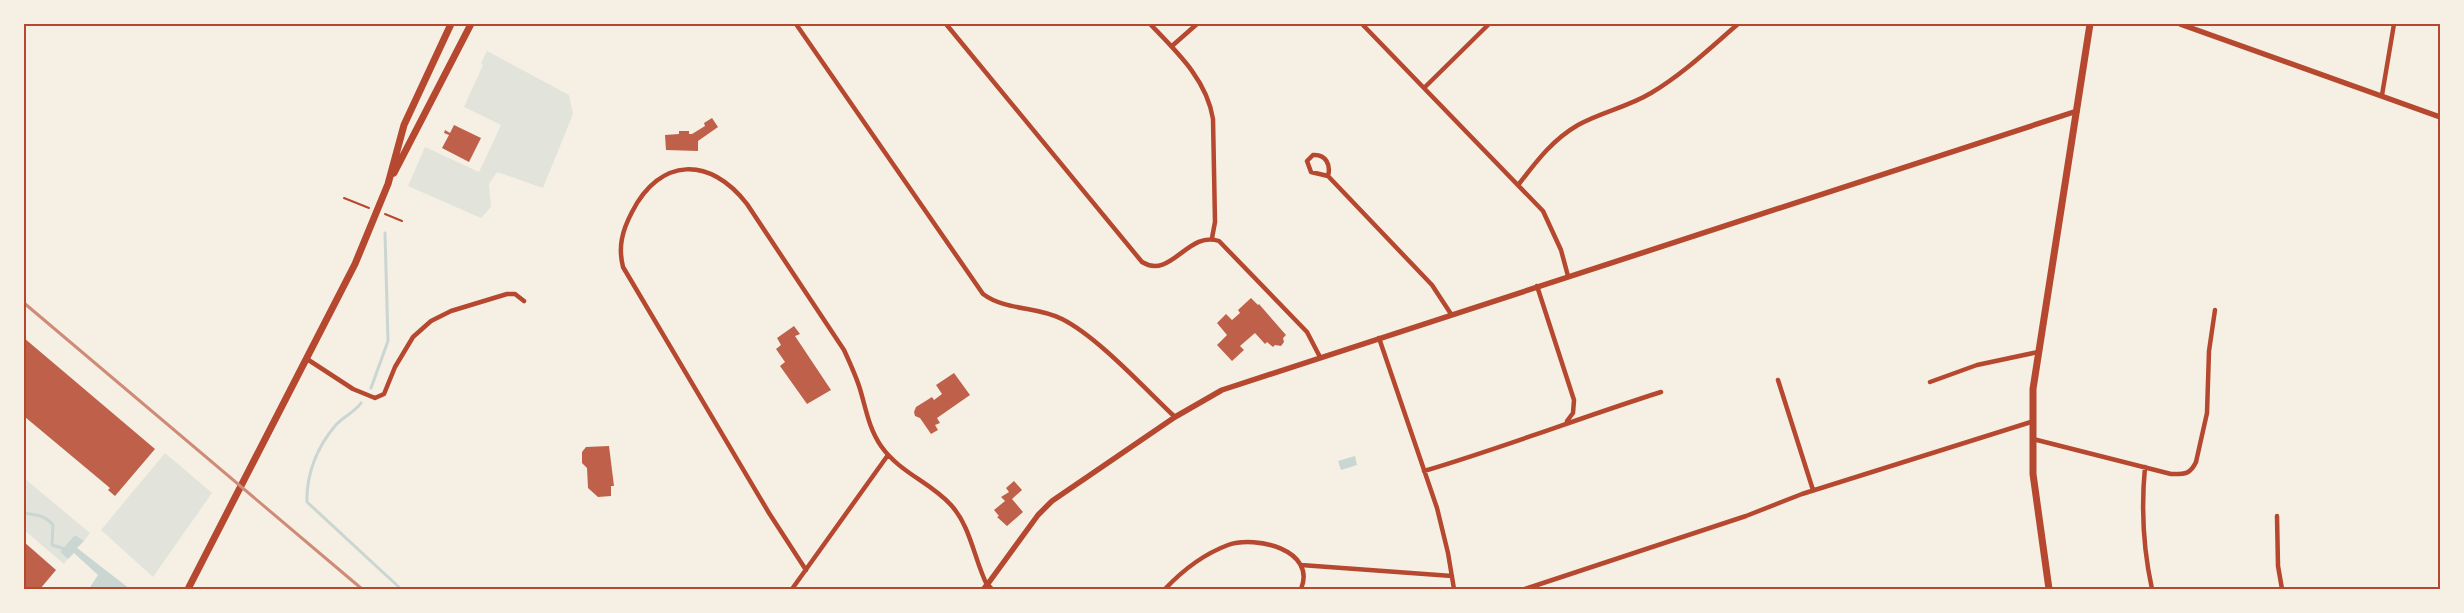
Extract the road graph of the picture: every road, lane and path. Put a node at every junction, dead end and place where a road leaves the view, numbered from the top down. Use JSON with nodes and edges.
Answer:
{"nodes":[{"id":1,"x":451,"y":24,"type":"edge"},
{"id":2,"x":470,"y":24,"type":"edge"},
{"id":3,"x":796,"y":24,"type":"edge"},
{"id":4,"x":946,"y":24,"type":"edge"},
{"id":5,"x":1150,"y":24,"type":"edge"},
{"id":6,"x":1197,"y":24,"type":"edge"},
{"id":7,"x":1362,"y":24,"type":"edge"},
{"id":8,"x":1488,"y":24,"type":"edge"},
{"id":9,"x":1738,"y":24,"type":"edge"},
{"id":10,"x":2090,"y":24,"type":"edge"},
{"id":11,"x":2180,"y":24,"type":"edge"},
{"id":12,"x":2394,"y":24,"type":"edge"},
{"id":13,"x":1172,"y":46,"type":"junction"},
{"id":14,"x":1424,"y":88,"type":"junction"},
{"id":15,"x":2382,"y":95,"type":"junction"},
{"id":16,"x":2077,"y":111,"type":"junction"},
{"id":17,"x":2440,"y":117,"type":"edge"},
{"id":18,"x":1328,"y":176,"type":"junction"},
{"id":19,"x":388,"y":184,"type":"junction"},
{"id":20,"x":1519,"y":184,"type":"junction"},
{"id":21,"x":1212,"y":238,"type":"junction"},
{"id":22,"x":1568,"y":276,"type":"junction"},
{"id":23,"x":1537,"y":286,"type":"junction"},
{"id":24,"x":524,"y":301,"type":"dead end"},
{"id":25,"x":2215,"y":310,"type":"dead end"},
{"id":26,"x":1451,"y":314,"type":"junction"},
{"id":27,"x":1379,"y":338,"type":"junction"},
{"id":28,"x":2038,"y":352,"type":"junction"},
{"id":29,"x":1320,"y":356,"type":"junction"},
{"id":30,"x":307,"y":359,"type":"junction"},
{"id":31,"x":1778,"y":380,"type":"dead end"},
{"id":32,"x":1930,"y":382,"type":"dead end"},
{"id":33,"x":1661,"y":392,"type":"dead end"},
{"id":34,"x":1175,"y":417,"type":"junction"},
{"id":35,"x":2031,"y":422,"type":"junction"},
{"id":36,"x":1565,"y":423,"type":"junction"},
{"id":37,"x":2031,"y":438,"type":"junction"},
{"id":38,"x":888,"y":455,"type":"junction"},
{"id":39,"x":2145,"y":467,"type":"junction"},
{"id":40,"x":1424,"y":471,"type":"junction"},
{"id":41,"x":1813,"y":490,"type":"junction"},
{"id":42,"x":2277,"y":516,"type":"dead end"},
{"id":43,"x":1301,"y":565,"type":"junction"},
{"id":44,"x":806,"y":570,"type":"junction"},
{"id":45,"x":1452,"y":576,"type":"junction"},
{"id":46,"x":987,"y":588,"type":"edge"},
{"id":47,"x":188,"y":589,"type":"edge"},
{"id":48,"x":792,"y":589,"type":"edge"},
{"id":49,"x":1165,"y":589,"type":"edge"},
{"id":50,"x":1301,"y":589,"type":"edge"},
{"id":51,"x":1454,"y":589,"type":"edge"},
{"id":52,"x":1525,"y":589,"type":"edge"},
{"id":53,"x":2049,"y":589,"type":"edge"},
{"id":54,"x":2152,"y":589,"type":"edge"},
{"id":55,"x":2282,"y":589,"type":"edge"}],
"edges":[{"from":1,"to":19,"type":"main road"},
{"from":2,"to":19,"type":"main road"},
{"from":3,"to":34,"type":"street"},
{"from":4,"to":21,"type":"street"},
{"from":5,"to":13,"type":"street"},
{"from":6,"to":13,"type":"street"},
{"from":7,"to":14,"type":"street"},
{"from":8,"to":14,"type":"street"},
{"from":9,"to":20,"type":"street"},
{"from":10,"to":16,"type":"main road"},
{"from":11,"to":15,"type":"street"},
{"from":12,"to":15,"type":"street"},
{"from":13,"to":21,"type":"street"},
{"from":14,"to":20,"type":"street"},
{"from":15,"to":17,"type":"street"},
{"from":16,"to":22,"type":"street"},
{"from":16,"to":28,"type":"main road"},
{"from":18,"to":18,"type":"street"},
{"from":18,"to":26,"type":"street"},
{"from":19,"to":30,"type":"main road"},
{"from":20,"to":22,"type":"street"},
{"from":21,"to":29,"type":"street"},
{"from":22,"to":23,"type":"street"},
{"from":23,"to":26,"type":"street"},
{"from":23,"to":36,"type":"street"},
{"from":24,"to":30,"type":"street"},
{"from":25,"to":39,"type":"street"},
{"from":26,"to":27,"type":"street"},
{"from":27,"to":29,"type":"street"},
{"from":27,"to":40,"type":"street"},
{"from":28,"to":32,"type":"street"},
{"from":28,"to":35,"type":"main road"},
{"from":29,"to":34,"type":"street"},
{"from":30,"to":47,"type":"main road"},
{"from":31,"to":41,"type":"street"},
{"from":33,"to":36,"type":"street"},
{"from":34,"to":46,"type":"street"},
{"from":35,"to":37,"type":"main road"},
{"from":35,"to":41,"type":"street"},
{"from":36,"to":40,"type":"street"},
{"from":37,"to":39,"type":"street"},
{"from":37,"to":53,"type":"main road"},
{"from":38,"to":44,"type":"street"},
{"from":38,"to":44,"type":"street"},
{"from":38,"to":46,"type":"street"},
{"from":39,"to":54,"type":"street"},
{"from":40,"to":45,"type":"street"},
{"from":41,"to":52,"type":"street"},
{"from":42,"to":55,"type":"street"},
{"from":43,"to":45,"type":"street"},
{"from":43,"to":49,"type":"street"},
{"from":43,"to":50,"type":"street"},
{"from":44,"to":48,"type":"street"},
{"from":45,"to":51,"type":"street"}]}
